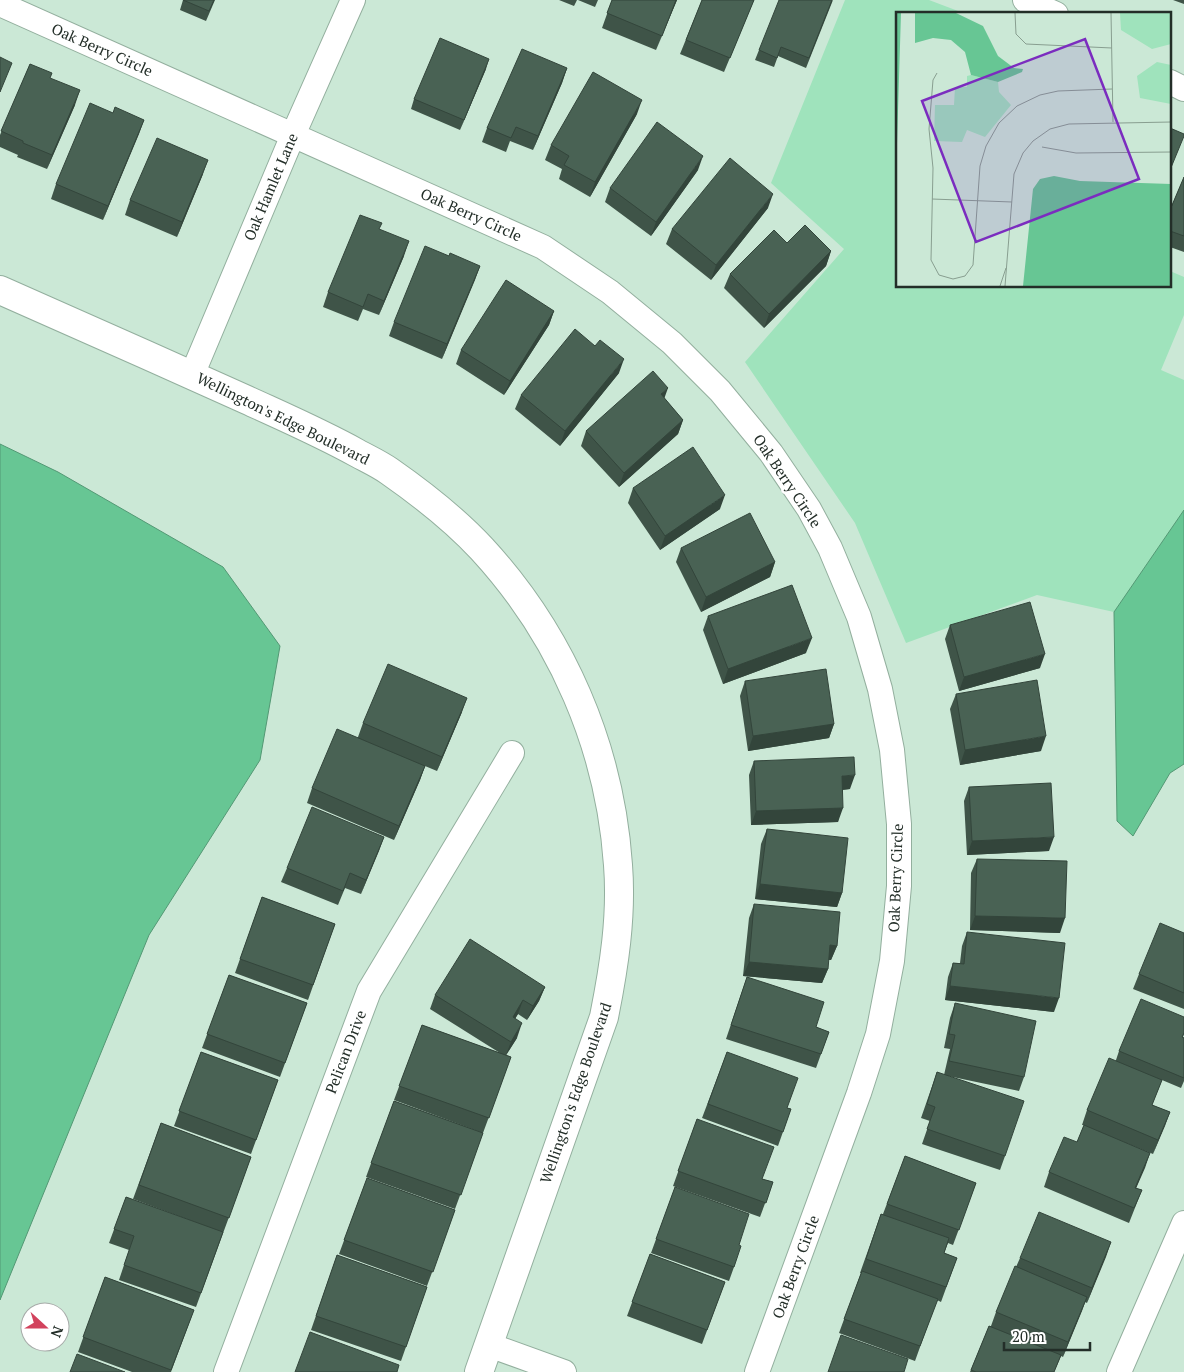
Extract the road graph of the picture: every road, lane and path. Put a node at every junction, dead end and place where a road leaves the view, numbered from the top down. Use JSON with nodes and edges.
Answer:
{"nodes":[{"id":1,"x":352,"y":0,"type":"edge"},
{"id":2,"x":1025,"y":0,"type":"edge"},
{"id":3,"x":0,"y":4,"type":"edge"},
{"id":4,"x":1052,"y":12,"type":"edge"},
{"id":5,"x":1172,"y":83,"type":"edge"},
{"id":6,"x":1184,"y":89,"type":"edge"},
{"id":7,"x":293,"y":135,"type":"junction"},
{"id":8,"x":0,"y":290,"type":"edge"},
{"id":9,"x":192,"y":375,"type":"junction"},
{"id":10,"x":512,"y":753,"type":"dead end"},
{"id":11,"x":1184,"y":1223,"type":"edge"},
{"id":12,"x":489,"y":1345,"type":"junction"},
{"id":13,"x":226,"y":1372,"type":"edge"},
{"id":14,"x":478,"y":1372,"type":"edge"},
{"id":15,"x":564,"y":1372,"type":"edge"},
{"id":16,"x":757,"y":1372,"type":"edge"},
{"id":17,"x":1119,"y":1372,"type":"edge"}],
"edges":[{"from":1,"to":7,"type":"street","name":"Oak Hamlet Lane"},
{"from":2,"to":4,"type":"street"},
{"from":3,"to":7,"type":"street","name":"Oak Berry Circle"},
{"from":5,"to":6,"type":"street"},
{"from":7,"to":9,"type":"street","name":"Oak Hamlet Lane"},
{"from":7,"to":16,"type":"street","name":"Oak Berry Circle"},
{"from":8,"to":9,"type":"street","name":"Wellington's Edge Boulevard"},
{"from":9,"to":12,"type":"street","name":"Wellington's Edge Boulevard"},
{"from":10,"to":13,"type":"street","name":"Pelican Drive"},
{"from":11,"to":17,"type":"street"},
{"from":12,"to":14,"type":"street","name":"Wellington's Edge Boulevard"},
{"from":12,"to":15,"type":"street"}]}
